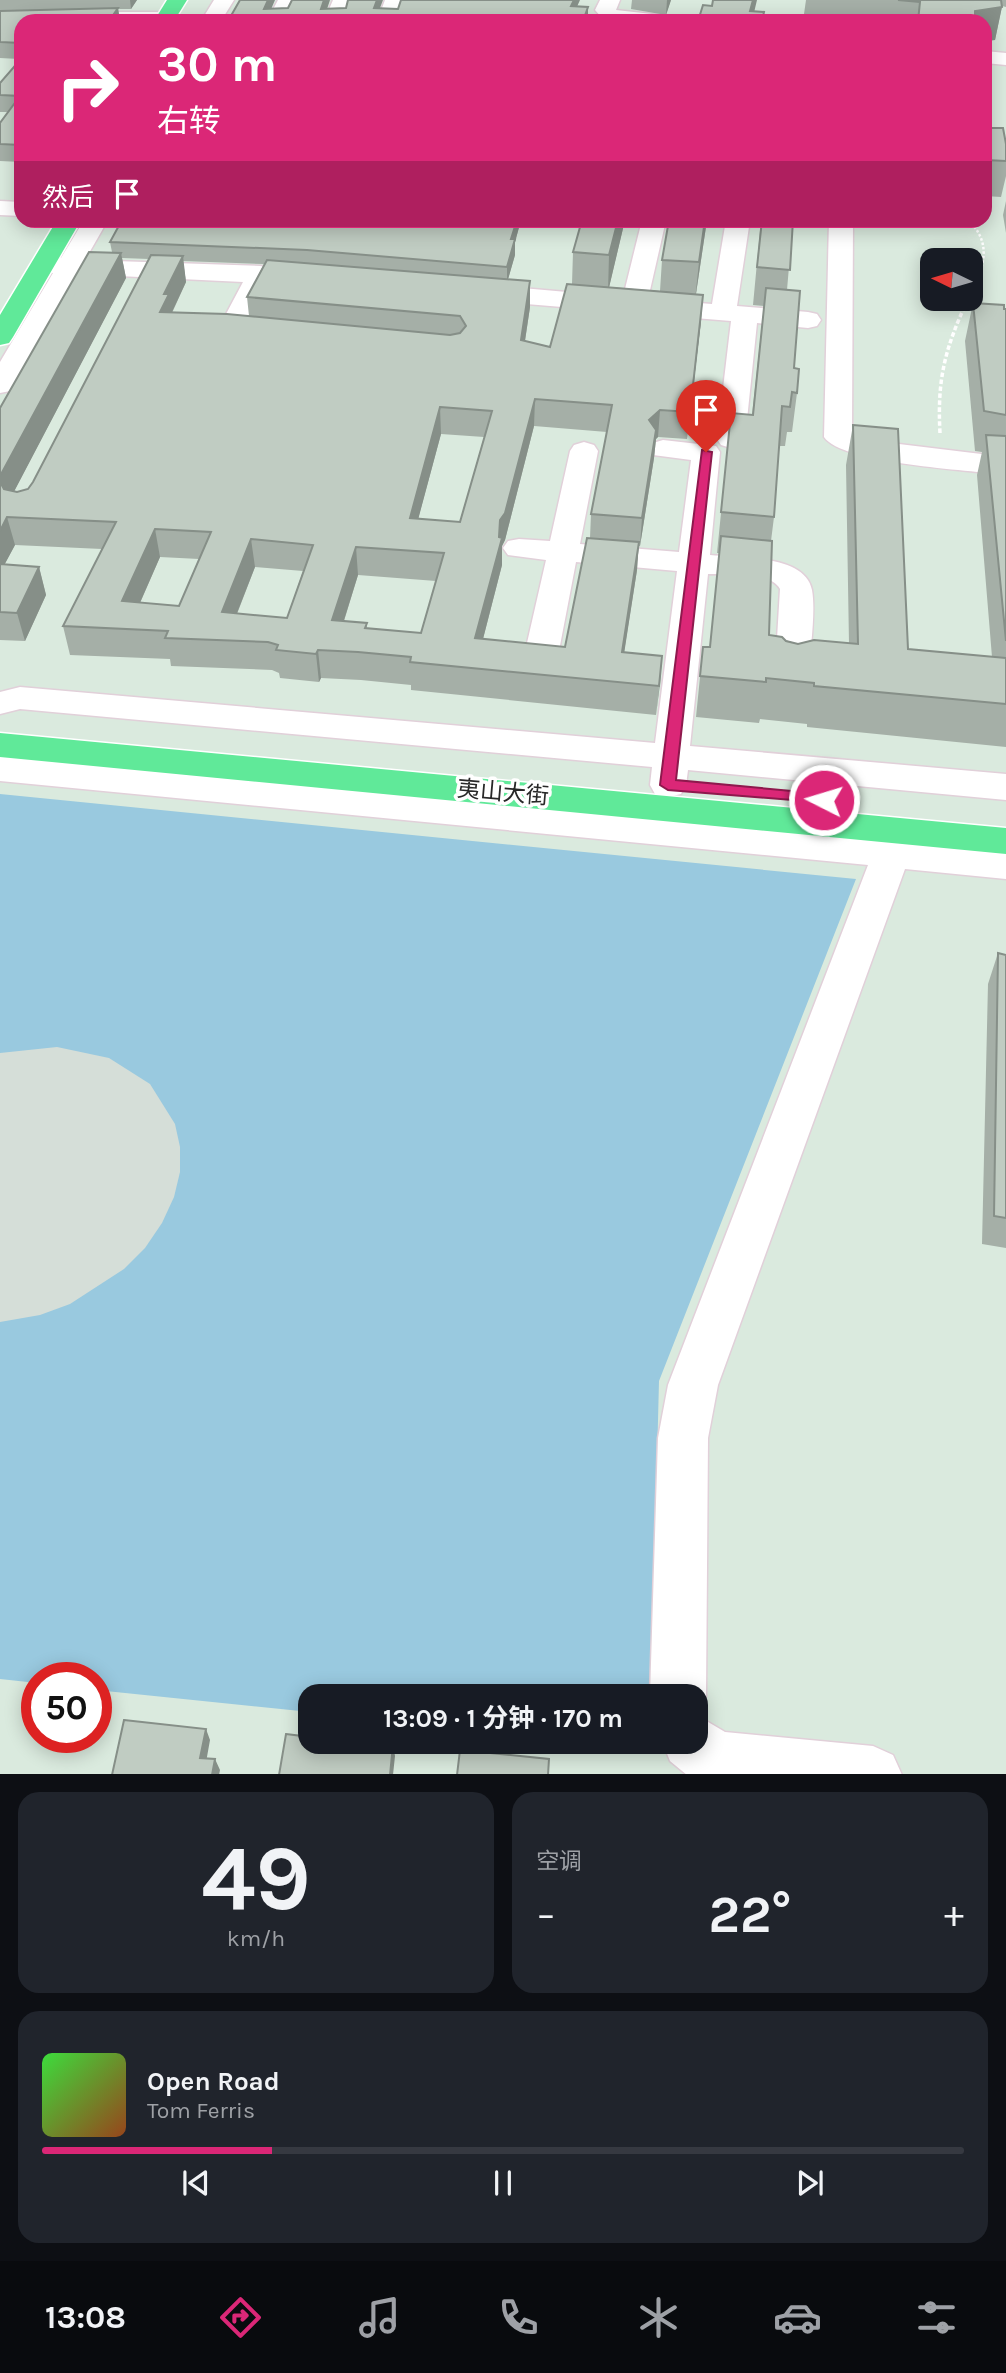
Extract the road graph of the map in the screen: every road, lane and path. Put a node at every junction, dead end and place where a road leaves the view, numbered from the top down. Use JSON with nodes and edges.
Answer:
{"nodes":[{"id":1,"x":64,"y":228,"type":"edge"},
{"id":2,"x":91,"y":228,"type":"edge"},
{"id":3,"x":652,"y":228,"type":"edge"},
{"id":4,"x":738,"y":228,"type":"edge"},
{"id":5,"x":841,"y":228,"type":"edge"},
{"id":6,"x":977,"y":228,"type":"edge"},
{"id":7,"x":984,"y":263,"type":"edge"},
{"id":8,"x":43,"y":265,"type":"junction"},
{"id":9,"x":69,"y":266,"type":"junction"},
{"id":10,"x":260,"y":274,"type":"junction"},
{"id":11,"x":334,"y":280,"type":"edge"},
{"id":12,"x":452,"y":290,"type":"edge"},
{"id":13,"x":634,"y":305,"type":"junction"},
{"id":14,"x":962,"y":312,"type":"edge"},
{"id":15,"x":734,"y":314,"type":"junction"},
{"id":16,"x":808,"y":320,"type":"dead end"},
{"id":17,"x":285,"y":336,"type":"edge"},
{"id":18,"x":0,"y":337,"type":"edge"},
{"id":19,"x":0,"y":385,"type":"edge"},
{"id":20,"x":732,"y":439,"type":"edge"},
{"id":21,"x":663,"y":449,"type":"dead end"},
{"id":22,"x":584,"y":451,"type":"dead end"},
{"id":23,"x":942,"y":458,"type":"junction"},
{"id":24,"x":1006,"y":466,"type":"edge"},
{"id":25,"x":519,"y":548,"type":"dead end"},
{"id":26,"x":563,"y":552,"type":"junction"},
{"id":27,"x":694,"y":563,"type":"junction"},
{"id":28,"x":541,"y":656,"type":"edge"},
{"id":29,"x":792,"y":672,"type":"edge"},
{"id":30,"x":0,"y":703,"type":"edge"},
{"id":31,"x":0,"y":722,"type":"edge"},
{"id":32,"x":0,"y":745,"type":"edge"},
{"id":33,"x":0,"y":769,"type":"edge"},
{"id":34,"x":670,"y":770,"type":"junction"},
{"id":35,"x":1006,"y":787,"type":"edge"},
{"id":36,"x":1006,"y":817,"type":"edge"},
{"id":37,"x":1006,"y":841,"type":"edge"},
{"id":38,"x":892,"y":852,"type":"junction"},
{"id":39,"x":1006,"y":865,"type":"edge"},
{"id":40,"x":678,"y":1684,"type":"edge"},
{"id":41,"x":707,"y":1754,"type":"edge"},
{"id":42,"x":873,"y":1774,"type":"edge"}],
"edges":[{"from":1,"to":8,"type":"main road"},
{"from":2,"to":9,"type":"street"},
{"from":3,"to":13,"type":"street"},
{"from":4,"to":15,"type":"street"},
{"from":5,"to":23,"type":"street"},
{"from":6,"to":7,"type":"path"},
{"from":8,"to":9,"type":"street"},
{"from":8,"to":18,"type":"main road"},
{"from":9,"to":10,"type":"street"},
{"from":9,"to":19,"type":"street"},
{"from":10,"to":11,"type":"street"},
{"from":10,"to":17,"type":"street"},
{"from":12,"to":13,"type":"street"},
{"from":13,"to":15,"type":"street"},
{"from":14,"to":23,"type":"path"},
{"from":15,"to":16,"type":"street"},
{"from":15,"to":20,"type":"street"},
{"from":21,"to":27,"type":"street"},
{"from":22,"to":26,"type":"street"},
{"from":23,"to":24,"type":"street"},
{"from":25,"to":26,"type":"street"},
{"from":26,"to":27,"type":"street"},
{"from":26,"to":28,"type":"street"},
{"from":27,"to":29,"type":"street"},
{"from":27,"to":34,"type":"street"},
{"from":30,"to":34,"type":"street"},
{"from":31,"to":34,"type":"main road","name":"夷山大街"},
{"from":32,"to":37,"type":"main road","name":"夷山大街"},
{"from":33,"to":38,"type":"street"},
{"from":34,"to":35,"type":"street"},
{"from":34,"to":36,"type":"main road","name":"夷山大街"},
{"from":38,"to":39,"type":"street"},
{"from":38,"to":40,"type":"street"},
{"from":41,"to":42,"type":"street"}]}
